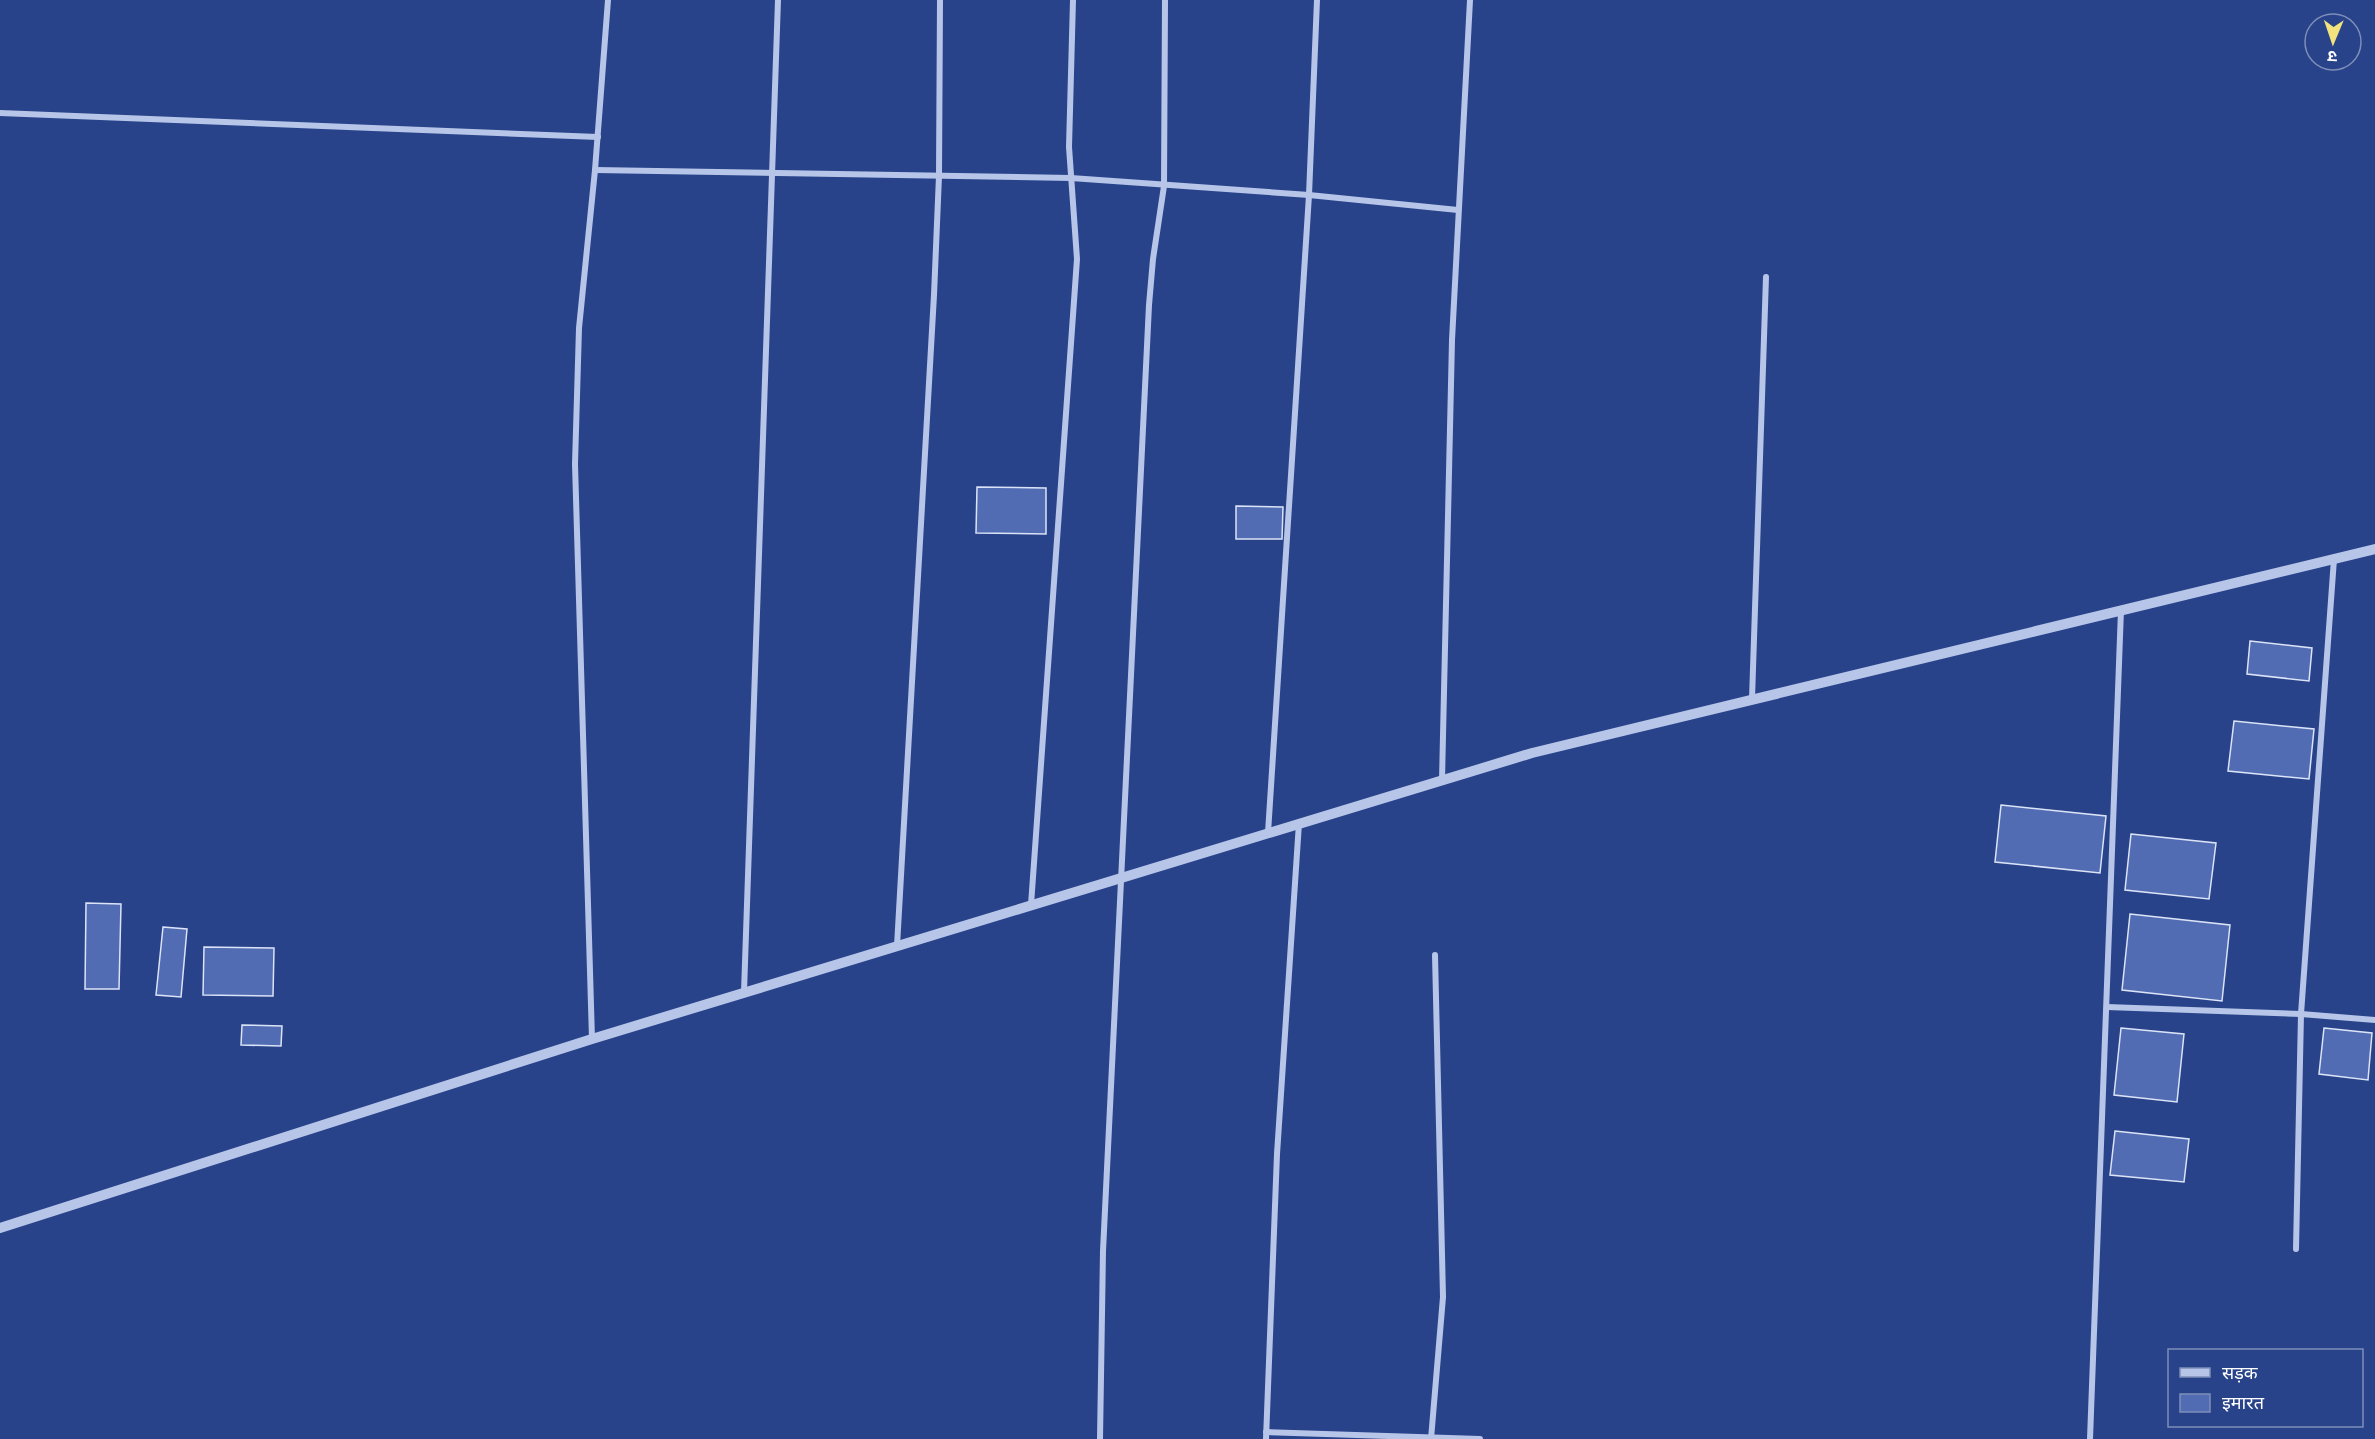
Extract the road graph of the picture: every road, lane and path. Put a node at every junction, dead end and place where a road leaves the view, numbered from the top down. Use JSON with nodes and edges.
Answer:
{"nodes":[{"id":1,"x":608,"y":0,"type":"edge"},
{"id":2,"x":778,"y":0,"type":"edge"},
{"id":3,"x":940,"y":0,"type":"edge"},
{"id":4,"x":1073,"y":0,"type":"edge"},
{"id":5,"x":1165,"y":0,"type":"edge"},
{"id":6,"x":1317,"y":0,"type":"edge"},
{"id":7,"x":1470,"y":0,"type":"edge"},
{"id":8,"x":0,"y":113,"type":"edge"},
{"id":9,"x":598,"y":137,"type":"junction"},
{"id":10,"x":596,"y":170,"type":"junction"},
{"id":11,"x":773,"y":173,"type":"junction"},
{"id":12,"x":939,"y":176,"type":"junction"},
{"id":13,"x":1071,"y":178,"type":"junction"},
{"id":14,"x":1164,"y":186,"type":"junction"},
{"id":15,"x":1309,"y":195,"type":"junction"},
{"id":16,"x":1458,"y":210,"type":"junction"},
{"id":17,"x":1766,"y":277,"type":"dead end"},
{"id":18,"x":2375,"y":549,"type":"edge"},
{"id":19,"x":2334,"y":559,"type":"junction"},
{"id":20,"x":2121,"y":610,"type":"junction"},
{"id":21,"x":1752,"y":699,"type":"junction"},
{"id":22,"x":1442,"y":780,"type":"junction"},
{"id":23,"x":1299,"y":824,"type":"junction"},
{"id":24,"x":1268,"y":833,"type":"junction"},
{"id":25,"x":1120,"y":878,"type":"junction"},
{"id":26,"x":1031,"y":905,"type":"junction"},
{"id":27,"x":897,"y":946,"type":"junction"},
{"id":28,"x":1436,"y":955,"type":"dead end"},
{"id":29,"x":744,"y":992,"type":"junction"},
{"id":30,"x":2107,"y":1008,"type":"junction"},
{"id":31,"x":2301,"y":1014,"type":"junction"},
{"id":32,"x":2375,"y":1020,"type":"edge"},
{"id":33,"x":592,"y":1039,"type":"junction"},
{"id":34,"x":0,"y":1227,"type":"edge"},
{"id":35,"x":2296,"y":1250,"type":"dead end"},
{"id":36,"x":1266,"y":1436,"type":"edge"},
{"id":37,"x":1431,"y":1438,"type":"edge"},
{"id":38,"x":1100,"y":1439,"type":"edge"},
{"id":39,"x":1480,"y":1439,"type":"edge"},
{"id":40,"x":2090,"y":1439,"type":"edge"}],
"edges":[{"from":1,"to":9,"type":"street"},
{"from":2,"to":11,"type":"street"},
{"from":3,"to":12,"type":"street"},
{"from":4,"to":13,"type":"street"},
{"from":5,"to":14,"type":"street"},
{"from":6,"to":15,"type":"street"},
{"from":7,"to":16,"type":"street"},
{"from":8,"to":9,"type":"street"},
{"from":9,"to":10,"type":"street"},
{"from":10,"to":11,"type":"street"},
{"from":10,"to":33,"type":"street"},
{"from":11,"to":12,"type":"street"},
{"from":11,"to":29,"type":"street"},
{"from":12,"to":13,"type":"street"},
{"from":12,"to":27,"type":"street"},
{"from":13,"to":14,"type":"street"},
{"from":13,"to":26,"type":"street"},
{"from":14,"to":15,"type":"street"},
{"from":14,"to":25,"type":"street"},
{"from":15,"to":16,"type":"street"},
{"from":15,"to":24,"type":"street"},
{"from":16,"to":22,"type":"street"},
{"from":17,"to":21,"type":"street"},
{"from":18,"to":19,"type":"street"},
{"from":19,"to":20,"type":"street"},
{"from":19,"to":31,"type":"street"},
{"from":20,"to":21,"type":"street"},
{"from":20,"to":30,"type":"street"},
{"from":21,"to":22,"type":"street"},
{"from":22,"to":23,"type":"street"},
{"from":23,"to":24,"type":"street"},
{"from":23,"to":36,"type":"street"},
{"from":24,"to":25,"type":"street"},
{"from":25,"to":26,"type":"street"},
{"from":25,"to":38,"type":"street"},
{"from":26,"to":27,"type":"street"},
{"from":27,"to":29,"type":"street"},
{"from":28,"to":37,"type":"street"},
{"from":29,"to":33,"type":"street"},
{"from":30,"to":31,"type":"street"},
{"from":30,"to":40,"type":"street"},
{"from":31,"to":32,"type":"street"},
{"from":31,"to":35,"type":"street"},
{"from":33,"to":34,"type":"street"},
{"from":36,"to":37,"type":"street"},
{"from":37,"to":39,"type":"street"}]}
